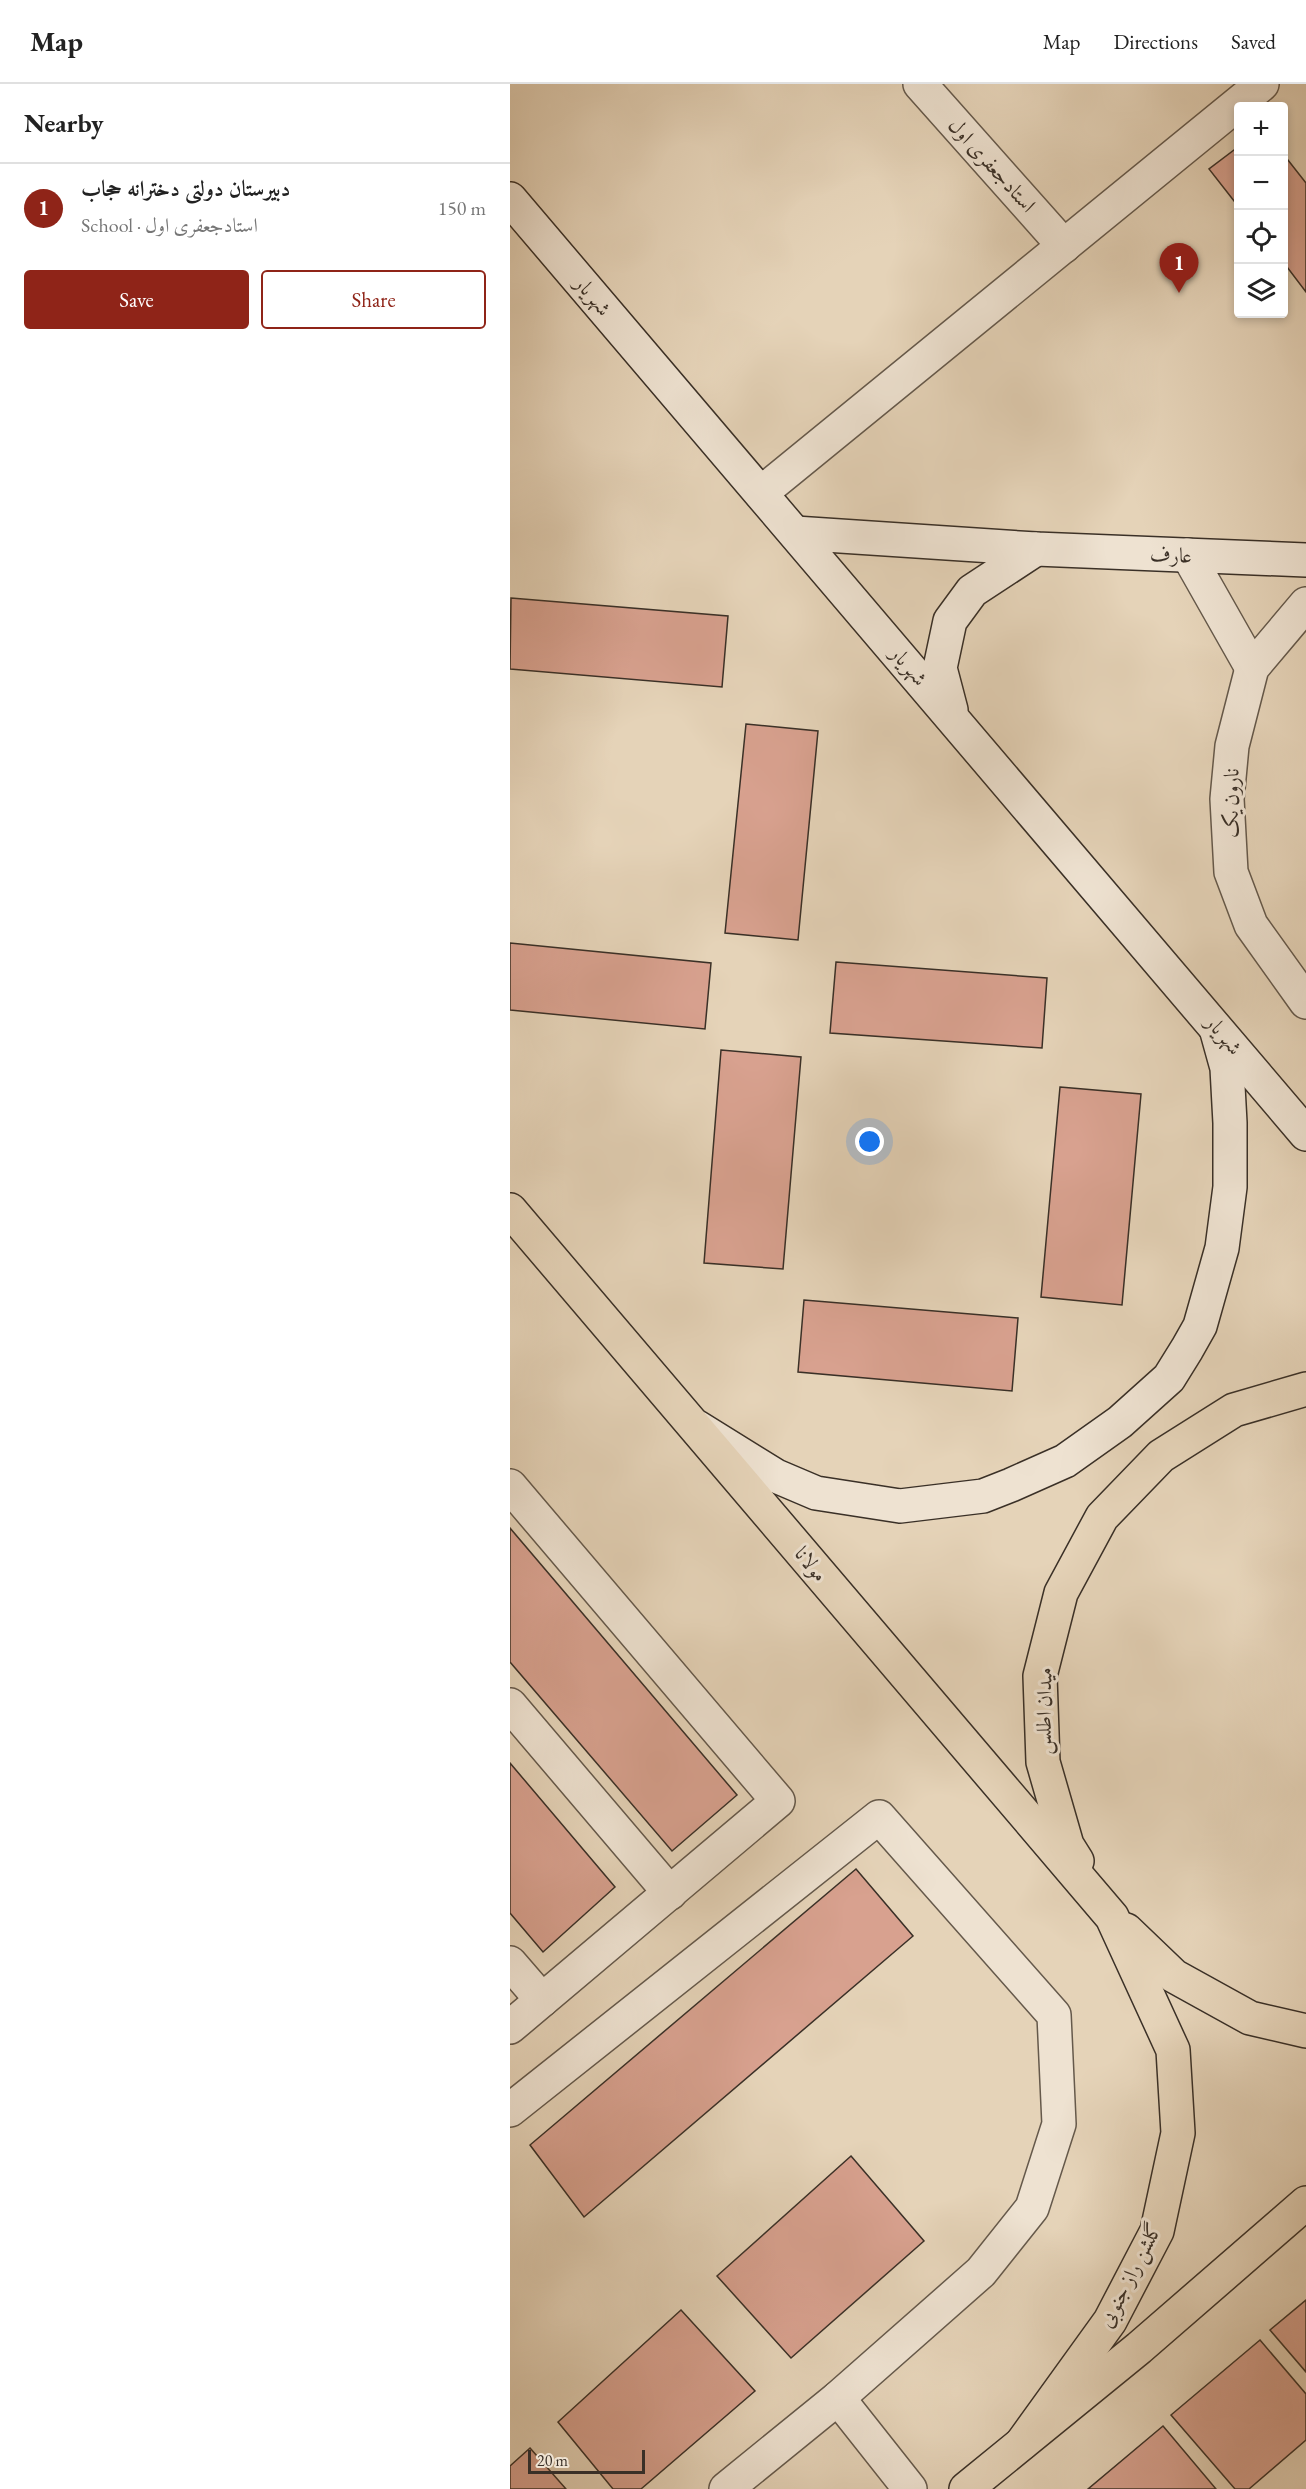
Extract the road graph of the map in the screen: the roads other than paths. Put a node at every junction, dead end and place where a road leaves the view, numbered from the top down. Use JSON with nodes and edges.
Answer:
{"nodes":[{"id":1,"x":920,"y":84,"type":"edge"},
{"id":2,"x":1262,"y":84,"type":"edge"},
{"id":3,"x":510,"y":199,"type":"edge"},
{"id":4,"x":1064,"y":246,"type":"junction"},
{"id":5,"x":761,"y":493,"type":"junction"},
{"id":6,"x":795,"y":533,"type":"junction"},
{"id":7,"x":1036,"y":549,"type":"junction"},
{"id":8,"x":1188,"y":555,"type":"junction"},
{"id":9,"x":1306,"y":560,"type":"edge"},
{"id":10,"x":1306,"y":604,"type":"edge"},
{"id":11,"x":1252,"y":668,"type":"junction"},
{"id":12,"x":953,"y":718,"type":"junction"},
{"id":13,"x":1306,"y":1002,"type":"edge"},
{"id":14,"x":1215,"y":1024,"type":"junction"},
{"id":15,"x":1306,"y":1134,"type":"edge"},
{"id":16,"x":510,"y":1210,"type":"edge"},
{"id":17,"x":1306,"y":1389,"type":"edge"},
{"id":18,"x":693,"y":1425,"type":"junction"},
{"id":19,"x":510,"y":1486,"type":"edge"},
{"id":20,"x":510,"y":1705,"type":"edge"},
{"id":21,"x":670,"y":1893,"type":"junction"},
{"id":22,"x":1112,"y":1917,"type":"junction"},
{"id":23,"x":510,"y":1963,"type":"edge"},
{"id":24,"x":542,"y":2000,"type":"junction"},
{"id":25,"x":510,"y":2027,"type":"edge"},
{"id":26,"x":1306,"y":2031,"type":"edge"},
{"id":27,"x":510,"y":2110,"type":"edge"},
{"id":28,"x":1306,"y":2203,"type":"edge"},
{"id":29,"x":838,"y":2398,"type":"junction"},
{"id":30,"x":1022,"y":2443,"type":"junction"},
{"id":31,"x":726,"y":2489,"type":"edge"},
{"id":32,"x":910,"y":2489,"type":"edge"},
{"id":33,"x":966,"y":2489,"type":"edge"}],
"edges":[{"from":1,"to":4,"type":"street","name":"استادجعفری اول"},
{"from":2,"to":4,"type":"street"},
{"from":3,"to":5,"type":"street","name":"شهریار"},
{"from":4,"to":5,"type":"street"},
{"from":5,"to":6,"type":"street","name":"شهریار"},
{"from":6,"to":7,"type":"street","name":"عارف"},
{"from":6,"to":12,"type":"street","name":"شهریار"},
{"from":7,"to":8,"type":"street","name":"عارف"},
{"from":7,"to":12,"type":"street"},
{"from":8,"to":9,"type":"street","name":"عارف"},
{"from":8,"to":11,"type":"street"},
{"from":10,"to":11,"type":"street","name":"نارون یک"},
{"from":11,"to":13,"type":"street","name":"نارون یک"},
{"from":12,"to":14,"type":"street","name":"شهریار"},
{"from":14,"to":15,"type":"street","name":"شهریار"},
{"from":14,"to":18,"type":"street"},
{"from":16,"to":18,"type":"main road","name":"مولانا"},
{"from":17,"to":22,"type":"main road","name":"میدان اطلس"},
{"from":18,"to":22,"type":"main road","name":"مولانا"},
{"from":19,"to":21,"type":"street"},
{"from":20,"to":21,"type":"street"},
{"from":21,"to":24,"type":"street"},
{"from":22,"to":26,"type":"main road","name":"میدان اطلس"},
{"from":22,"to":30,"type":"main road","name":"گلشن راز جنوبی"},
{"from":23,"to":24,"type":"street"},
{"from":24,"to":25,"type":"street"},
{"from":27,"to":29,"type":"street"},
{"from":28,"to":30,"type":"main road","name":"گلشن راز جنوبی"},
{"from":29,"to":31,"type":"street"},
{"from":29,"to":32,"type":"street"},
{"from":30,"to":33,"type":"main road","name":"گلشن راز جنوبی"}]}
